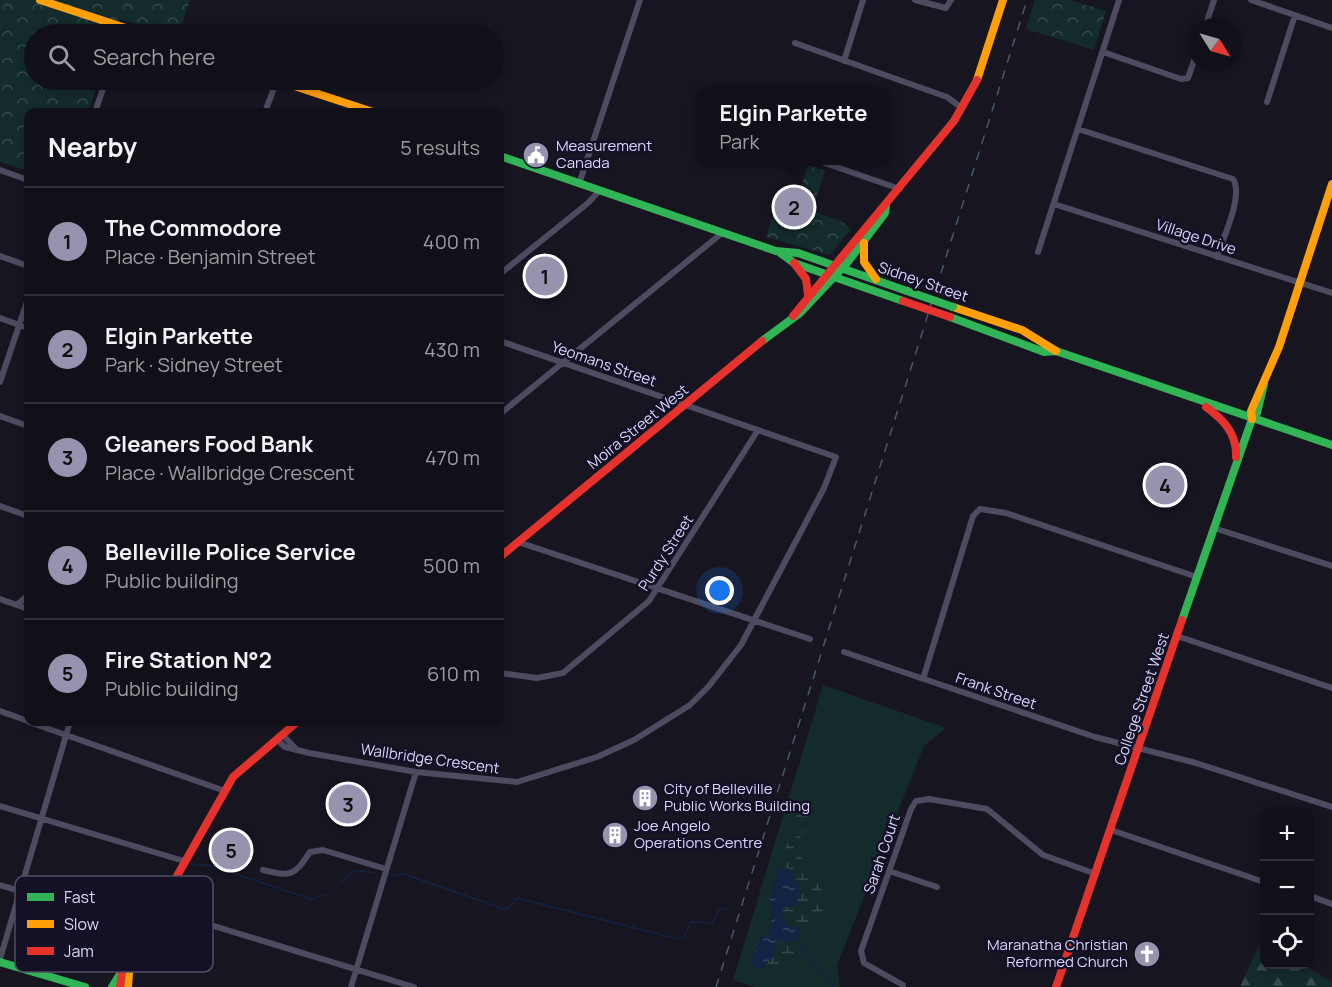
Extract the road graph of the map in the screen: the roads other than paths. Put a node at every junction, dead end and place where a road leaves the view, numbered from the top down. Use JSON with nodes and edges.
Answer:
{"nodes":[{"id":1,"x":40,"y":0,"type":"edge"},
{"id":2,"x":640,"y":0,"type":"edge"},
{"id":3,"x":863,"y":0,"type":"edge"},
{"id":4,"x":915,"y":0,"type":"edge"},
{"id":5,"x":951,"y":0,"type":"edge"},
{"id":6,"x":1004,"y":0,"type":"edge"},
{"id":7,"x":1119,"y":0,"type":"edge"},
{"id":8,"x":1214,"y":0,"type":"edge"},
{"id":9,"x":1251,"y":0,"type":"edge"},
{"id":10,"x":1295,"y":15,"type":"junction"},
{"id":11,"x":1208,"y":18,"type":"edge"},
{"id":12,"x":103,"y":24,"type":"edge"},
{"id":13,"x":1332,"y":28,"type":"edge"},
{"id":14,"x":795,"y":43,"type":"dead end"},
{"id":15,"x":1103,"y":52,"type":"junction"},
{"id":16,"x":844,"y":61,"type":"junction"},
{"id":17,"x":1190,"y":72,"type":"edge"},
{"id":18,"x":103,"y":90,"type":"edge"},
{"id":19,"x":273,"y":90,"type":"edge"},
{"id":20,"x":306,"y":90,"type":"edge"},
{"id":21,"x":1267,"y":102,"type":"dead end"},
{"id":22,"x":96,"y":108,"type":"edge"},
{"id":23,"x":266,"y":108,"type":"edge"},
{"id":24,"x":361,"y":108,"type":"edge"},
{"id":25,"x":962,"y":108,"type":"junction"},
{"id":26,"x":1078,"y":129,"type":"junction"},
{"id":27,"x":504,"y":157,"type":"edge"},
{"id":28,"x":830,"y":165,"type":"edge"},
{"id":29,"x":0,"y":170,"type":"edge"},
{"id":30,"x":24,"y":179,"type":"edge"},
{"id":31,"x":579,"y":184,"type":"junction"},
{"id":32,"x":1332,"y":184,"type":"edge"},
{"id":33,"x":900,"y":189,"type":"junction"},
{"id":34,"x":599,"y":191,"type":"junction"},
{"id":35,"x":1054,"y":204,"type":"junction"},
{"id":36,"x":886,"y":206,"type":"junction"},
{"id":37,"x":723,"y":233,"type":"junction"},
{"id":38,"x":864,"y":241,"type":"junction"},
{"id":39,"x":776,"y":250,"type":"junction"},
{"id":40,"x":1038,"y":252,"type":"dead end"},
{"id":41,"x":0,"y":256,"type":"edge"},
{"id":42,"x":1217,"y":257,"type":"junction"},
{"id":43,"x":794,"y":263,"type":"junction"},
{"id":44,"x":24,"y":265,"type":"edge"},
{"id":45,"x":838,"y":267,"type":"junction"},
{"id":46,"x":504,"y":271,"type":"edge"},
{"id":47,"x":830,"y":275,"type":"junction"},
{"id":48,"x":878,"y":281,"type":"junction"},
{"id":49,"x":1300,"y":283,"type":"junction"},
{"id":50,"x":1332,"y":293,"type":"edge"},
{"id":51,"x":808,"y":295,"type":"junction"},
{"id":52,"x":24,"y":311,"type":"edge"},
{"id":53,"x":793,"y":316,"type":"junction"},
{"id":54,"x":0,"y":318,"type":"edge"},
{"id":55,"x":19,"y":325,"type":"junction"},
{"id":56,"x":24,"y":327,"type":"edge"},
{"id":57,"x":504,"y":342,"type":"edge"},
{"id":58,"x":1056,"y":351,"type":"junction"},
{"id":59,"x":564,"y":363,"type":"junction"},
{"id":60,"x":0,"y":382,"type":"edge"},
{"id":61,"x":1196,"y":400,"type":"junction"},
{"id":62,"x":686,"y":405,"type":"junction"},
{"id":63,"x":504,"y":411,"type":"edge"},
{"id":64,"x":0,"y":416,"type":"edge"},
{"id":65,"x":1252,"y":419,"type":"junction"},
{"id":66,"x":24,"y":425,"type":"edge"},
{"id":67,"x":758,"y":430,"type":"junction"},
{"id":68,"x":1332,"y":445,"type":"edge"},
{"id":69,"x":836,"y":458,"type":"joint"},
{"id":70,"x":1235,"y":466,"type":"junction"},
{"id":71,"x":0,"y":506,"type":"edge"},
{"id":72,"x":24,"y":515,"type":"edge"},
{"id":73,"x":1214,"y":528,"type":"junction"},
{"id":74,"x":518,"y":542,"type":"junction"},
{"id":75,"x":504,"y":553,"type":"edge"},
{"id":76,"x":1332,"y":566,"type":"edge"},
{"id":77,"x":1197,"y":578,"type":"junction"},
{"id":78,"x":658,"y":589,"type":"junction"},
{"id":79,"x":0,"y":599,"type":"edge"},
{"id":80,"x":24,"y":599,"type":"edge"},
{"id":81,"x":17,"y":605,"type":"junction"},
{"id":82,"x":24,"y":608,"type":"edge"},
{"id":83,"x":754,"y":620,"type":"junction"},
{"id":84,"x":1177,"y":636,"type":"junction"},
{"id":85,"x":810,"y":639,"type":"dead end"},
{"id":86,"x":844,"y":652,"type":"dead end"},
{"id":87,"x":504,"y":674,"type":"edge"},
{"id":88,"x":923,"y":679,"type":"junction"},
{"id":89,"x":1332,"y":688,"type":"edge"},
{"id":90,"x":0,"y":711,"type":"edge"},
{"id":91,"x":24,"y":719,"type":"edge"},
{"id":92,"x":43,"y":726,"type":"edge"},
{"id":93,"x":69,"y":726,"type":"edge"},
{"id":94,"x":283,"y":730,"type":"edge"},
{"id":95,"x":66,"y":734,"type":"junction"},
{"id":96,"x":1140,"y":747,"type":"junction"},
{"id":97,"x":416,"y":772,"type":"junction"},
{"id":98,"x":225,"y":790,"type":"junction"},
{"id":99,"x":0,"y":806,"type":"edge"},
{"id":100,"x":1332,"y":807,"type":"edge"},
{"id":101,"x":41,"y":819,"type":"junction"},
{"id":102,"x":1111,"y":830,"type":"junction"},
{"id":103,"x":184,"y":861,"type":"junction"},
{"id":104,"x":386,"y":868,"type":"junction"},
{"id":105,"x":263,"y":870,"type":"dead end"},
{"id":106,"x":889,"y":872,"type":"junction"},
{"id":107,"x":1096,"y":874,"type":"junction"},
{"id":108,"x":24,"y":876,"type":"edge"},
{"id":109,"x":176,"y":876,"type":"edge"},
{"id":110,"x":1260,"y":881,"type":"edge"},
{"id":111,"x":0,"y":885,"type":"edge"},
{"id":112,"x":937,"y":887,"type":"dead end"},
{"id":113,"x":15,"y":890,"type":"edge"},
{"id":114,"x":1314,"y":897,"type":"edge"},
{"id":115,"x":1332,"y":904,"type":"edge"},
{"id":116,"x":15,"y":908,"type":"edge"},
{"id":117,"x":213,"y":926,"type":"edge"},
{"id":118,"x":0,"y":961,"type":"edge"},
{"id":119,"x":15,"y":966,"type":"edge"},
{"id":120,"x":356,"y":970,"type":"junction"},
{"id":121,"x":36,"y":972,"type":"edge"},
{"id":122,"x":129,"y":972,"type":"edge"},
{"id":123,"x":121,"y":974,"type":"joint"},
{"id":124,"x":903,"y":986,"type":"dead end"},
{"id":125,"x":85,"y":987,"type":"edge"},
{"id":126,"x":112,"y":987,"type":"edge"},
{"id":127,"x":120,"y":987,"type":"edge"},
{"id":128,"x":128,"y":987,"type":"edge"},
{"id":129,"x":351,"y":987,"type":"edge"},
{"id":130,"x":414,"y":987,"type":"edge"},
{"id":131,"x":1056,"y":987,"type":"edge"}],
"edges":[{"from":1,"to":12,"type":"main road"},
{"from":2,"to":31,"type":"street"},
{"from":3,"to":16,"type":"street"},
{"from":4,"to":5,"type":"street"},
{"from":6,"to":25,"type":"main road","name":"Moira Street West"},
{"from":7,"to":15,"type":"street"},
{"from":8,"to":11,"type":"street"},
{"from":9,"to":10,"type":"street"},
{"from":10,"to":13,"type":"street"},
{"from":10,"to":21,"type":"street"},
{"from":14,"to":16,"type":"street"},
{"from":15,"to":17,"type":"street"},
{"from":15,"to":26,"type":"street"},
{"from":16,"to":25,"type":"street"},
{"from":18,"to":22,"type":"street"},
{"from":19,"to":23,"type":"street"},
{"from":20,"to":24,"type":"main road"},
{"from":25,"to":33,"type":"main road","name":"Moira Street West"},
{"from":26,"to":35,"type":"street"},
{"from":26,"to":42,"type":"street"},
{"from":27,"to":31,"type":"main road","name":"Sidney Street"},
{"from":28,"to":33,"type":"street"},
{"from":29,"to":30,"type":"street"},
{"from":31,"to":34,"type":"main road","name":"Sidney Street"},
{"from":32,"to":49,"type":"main road","name":"College Street West"},
{"from":33,"to":36,"type":"main road","name":"Moira Street West"},
{"from":34,"to":37,"type":"main road","name":"Sidney Street"},
{"from":34,"to":46,"type":"street"},
{"from":35,"to":40,"type":"street"},
{"from":35,"to":42,"type":"street","name":"Village Drive"},
{"from":36,"to":38,"type":"main road","name":"Moira Street West"},
{"from":36,"to":45,"type":"main road","name":"Moira Street West"},
{"from":37,"to":39,"type":"main road","name":"Sidney Street"},
{"from":37,"to":59,"type":"street"},
{"from":38,"to":45,"type":"main road","name":"Moira Street West"},
{"from":38,"to":48,"type":"main road"},
{"from":39,"to":43,"type":"main road","name":"Sidney Street"},
{"from":39,"to":45,"type":"main road","name":"Sidney Street"},
{"from":41,"to":44,"type":"street"},
{"from":42,"to":49,"type":"street","name":"Village Drive"},
{"from":43,"to":47,"type":"main road","name":"Sidney Street"},
{"from":43,"to":51,"type":"main road"},
{"from":45,"to":47,"type":"main road","name":"Moira Street West"},
{"from":45,"to":48,"type":"main road","name":"Sidney Street"},
{"from":47,"to":51,"type":"main road","name":"Moira Street West"},
{"from":47,"to":53,"type":"main road","name":"Moira Street West"},
{"from":47,"to":58,"type":"main road","name":"Sidney Street","bridge":true},
{"from":48,"to":58,"type":"main road","name":"Sidney Street","bridge":true},
{"from":49,"to":50,"type":"street","name":"Village Drive"},
{"from":49,"to":65,"type":"main road","name":"College Street West"},
{"from":51,"to":53,"type":"main road","name":"Moira Street West"},
{"from":52,"to":55,"type":"street"},
{"from":53,"to":62,"type":"main road","name":"Moira Street West"},
{"from":54,"to":55,"type":"street"},
{"from":55,"to":56,"type":"street"},
{"from":55,"to":60,"type":"street"},
{"from":57,"to":59,"type":"street","name":"Yeomans Street"},
{"from":58,"to":61,"type":"main road","name":"Sidney Street"},
{"from":59,"to":62,"type":"street","name":"Yeomans Street"},
{"from":59,"to":63,"type":"street"},
{"from":61,"to":65,"type":"main road","name":"Sidney Street"},
{"from":61,"to":70,"type":"main road"},
{"from":62,"to":67,"type":"street","name":"Yeomans Street"},
{"from":62,"to":74,"type":"main road","name":"Moira Street West"},
{"from":64,"to":66,"type":"street"},
{"from":65,"to":68,"type":"main road","name":"Sidney Street"},
{"from":65,"to":70,"type":"main road","name":"College Street West"},
{"from":67,"to":69,"type":"street","name":"Yeomans Street"},
{"from":67,"to":78,"type":"street","name":"Purdy Street"},
{"from":69,"to":83,"type":"street","name":"Wallbridge Crescent"},
{"from":70,"to":73,"type":"main road","name":"College Street West"},
{"from":71,"to":72,"type":"street"},
{"from":73,"to":76,"type":"street"},
{"from":73,"to":77,"type":"main road","name":"College Street West"},
{"from":74,"to":75,"type":"main road","name":"Moira Street West"},
{"from":74,"to":78,"type":"street"},
{"from":77,"to":84,"type":"main road","name":"College Street West"},
{"from":77,"to":88,"type":"street"},
{"from":78,"to":83,"type":"street"},
{"from":78,"to":87,"type":"street","name":"Purdy Street"},
{"from":79,"to":81,"type":"street"},
{"from":80,"to":81,"type":"street"},
{"from":81,"to":82,"type":"street"},
{"from":83,"to":85,"type":"street"},
{"from":83,"to":97,"type":"street","name":"Wallbridge Crescent"},
{"from":84,"to":89,"type":"street"},
{"from":84,"to":96,"type":"main road","name":"College Street West"},
{"from":86,"to":88,"type":"street","name":"Frank Street"},
{"from":88,"to":96,"type":"street","name":"Frank Street"},
{"from":90,"to":91,"type":"street"},
{"from":92,"to":95,"type":"street"},
{"from":93,"to":95,"type":"street"},
{"from":94,"to":97,"type":"street","name":"Wallbridge Crescent"},
{"from":94,"to":98,"type":"main road"},
{"from":95,"to":98,"type":"street"},
{"from":95,"to":101,"type":"street"},
{"from":96,"to":100,"type":"street","name":"Frank Street"},
{"from":96,"to":102,"type":"main road","name":"College Street West"},
{"from":97,"to":104,"type":"street"},
{"from":98,"to":103,"type":"main road"},
{"from":99,"to":101,"type":"street"},
{"from":101,"to":103,"type":"street"},
{"from":101,"to":108,"type":"street"},
{"from":102,"to":107,"type":"main road","name":"College Street West"},
{"from":102,"to":110,"type":"street"},
{"from":103,"to":109,"type":"main road"},
{"from":104,"to":105,"type":"street"},
{"from":104,"to":120,"type":"street"},
{"from":106,"to":107,"type":"street","name":"Sarah Court"},
{"from":106,"to":112,"type":"street"},
{"from":106,"to":124,"type":"street","name":"Sarah Court"},
{"from":107,"to":131,"type":"main road","name":"College Street West"},
{"from":111,"to":113,"type":"street"},
{"from":114,"to":115,"type":"street"},
{"from":116,"to":118,"type":"street"},
{"from":117,"to":120,"type":"street"},
{"from":118,"to":119,"type":"main road"},
{"from":120,"to":129,"type":"street"},
{"from":120,"to":130,"type":"street"},
{"from":121,"to":125,"type":"main road"},
{"from":122,"to":128,"type":"main road"},
{"from":123,"to":126,"type":"main road"},
{"from":123,"to":127,"type":"main road"}]}
